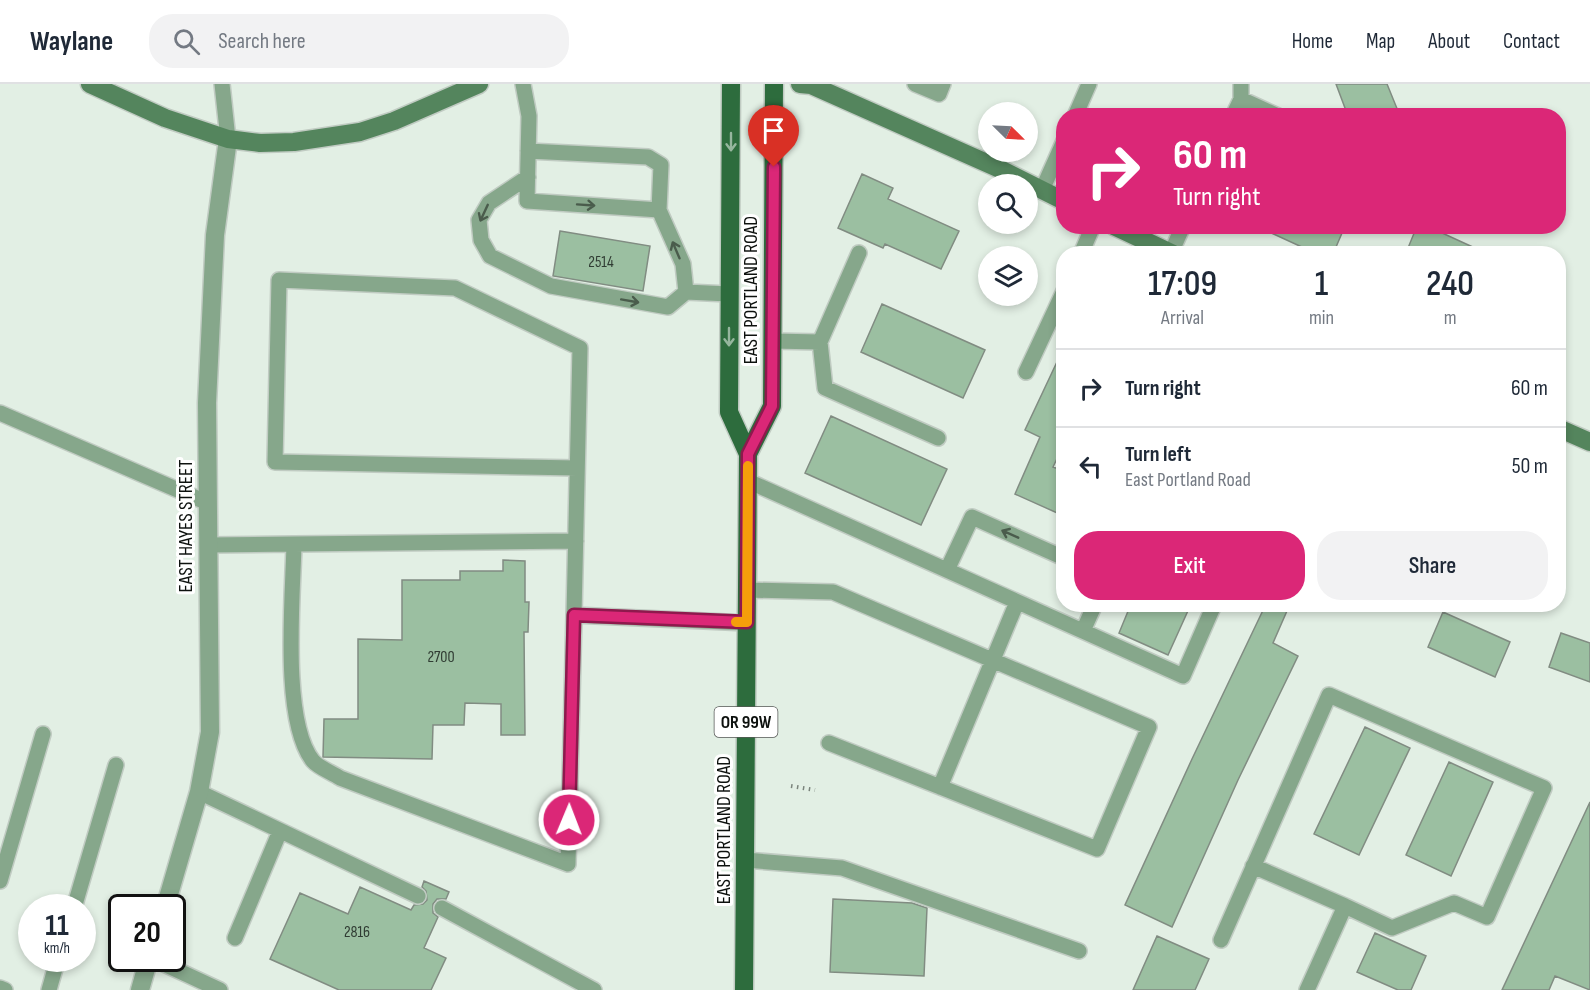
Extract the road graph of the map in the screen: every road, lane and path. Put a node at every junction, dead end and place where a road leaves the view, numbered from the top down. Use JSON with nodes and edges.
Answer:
{"nodes":[{"id":1,"x":90,"y":84,"type":"edge"},
{"id":2,"x":222,"y":84,"type":"edge"},
{"id":3,"x":479,"y":84,"type":"edge"},
{"id":4,"x":523,"y":84,"type":"edge"},
{"id":5,"x":731,"y":84,"type":"edge"},
{"id":6,"x":774,"y":84,"type":"edge"},
{"id":7,"x":800,"y":84,"type":"edge"},
{"id":8,"x":915,"y":84,"type":"edge"},
{"id":9,"x":943,"y":84,"type":"edge"},
{"id":10,"x":1089,"y":84,"type":"edge"},
{"id":11,"x":1241,"y":92,"type":"edge"},
{"id":12,"x":1078,"y":108,"type":"edge"},
{"id":13,"x":1236,"y":108,"type":"edge"},
{"id":14,"x":1266,"y":108,"type":"edge"},
{"id":15,"x":228,"y":139,"type":"junction"},
{"id":16,"x":528,"y":151,"type":"junction"},
{"id":17,"x":1056,"y":159,"type":"edge"},
{"id":18,"x":528,"y":177,"type":"junction"},
{"id":19,"x":1042,"y":190,"type":"junction"},
{"id":20,"x":1056,"y":197,"type":"edge"},
{"id":21,"x":659,"y":210,"type":"junction"},
{"id":22,"x":1131,"y":234,"type":"edge"},
{"id":23,"x":1157,"y":246,"type":"edge"},
{"id":24,"x":859,"y":253,"type":"dead end"},
{"id":25,"x":686,"y":292,"type":"junction"},
{"id":26,"x":729,"y":294,"type":"junction"},
{"id":27,"x":1056,"y":308,"type":"edge"},
{"id":28,"x":772,"y":341,"type":"junction"},
{"id":29,"x":820,"y":342,"type":"junction"},
{"id":30,"x":1026,"y":372,"type":"dead end"},
{"id":31,"x":0,"y":413,"type":"edge"},
{"id":32,"x":1566,"y":432,"type":"edge"},
{"id":33,"x":938,"y":438,"type":"dead end"},
{"id":34,"x":1590,"y":442,"type":"edge"},
{"id":35,"x":748,"y":454,"type":"junction"},
{"id":36,"x":578,"y":468,"type":"junction"},
{"id":37,"x":748,"y":481,"type":"junction"},
{"id":38,"x":208,"y":503,"type":"junction"},
{"id":39,"x":576,"y":541,"type":"junction"},
{"id":40,"x":294,"y":544,"type":"junction"},
{"id":41,"x":208,"y":545,"type":"junction"},
{"id":42,"x":1056,"y":554,"type":"edge"},
{"id":43,"x":947,"y":570,"type":"junction"},
{"id":44,"x":747,"y":590,"type":"junction"},
{"id":45,"x":1017,"y":602,"type":"junction"},
{"id":46,"x":1091,"y":612,"type":"edge"},
{"id":47,"x":1211,"y":612,"type":"edge"},
{"id":48,"x":574,"y":615,"type":"junction"},
{"id":49,"x":747,"y":622,"type":"junction"},
{"id":50,"x":1083,"y":631,"type":"junction"},
{"id":51,"x":993,"y":660,"type":"junction"},
{"id":52,"x":44,"y":734,"type":"dead end"},
{"id":53,"x":829,"y":743,"type":"dead end"},
{"id":54,"x":116,"y":765,"type":"dead end"},
{"id":55,"x":791,"y":786,"type":"dead end"},
{"id":56,"x":940,"y":787,"type":"junction"},
{"id":57,"x":815,"y":790,"type":"dead end"},
{"id":58,"x":199,"y":792,"type":"junction"},
{"id":59,"x":280,"y":831,"type":"junction"},
{"id":60,"x":745,"y":860,"type":"junction"},
{"id":61,"x":1253,"y":866,"type":"junction"},
{"id":62,"x":0,"y":880,"type":"edge"},
{"id":63,"x":78,"y":894,"type":"edge"},
{"id":64,"x":169,"y":894,"type":"edge"},
{"id":65,"x":418,"y":896,"type":"dead end"},
{"id":66,"x":1345,"y":906,"type":"junction"},
{"id":67,"x":442,"y":908,"type":"dead end"},
{"id":68,"x":235,"y":938,"type":"dead end"},
{"id":69,"x":1221,"y":940,"type":"dead end"},
{"id":70,"x":1079,"y":951,"type":"dead end"},
{"id":71,"x":54,"y":972,"type":"edge"},
{"id":72,"x":146,"y":972,"type":"edge"},
{"id":73,"x":181,"y":972,"type":"edge"},
{"id":74,"x":578,"y":986,"type":"edge"},
{"id":75,"x":0,"y":988,"type":"edge"},
{"id":76,"x":5,"y":990,"type":"edge"},
{"id":77,"x":49,"y":990,"type":"edge"},
{"id":78,"x":140,"y":990,"type":"edge"},
{"id":79,"x":220,"y":990,"type":"edge"},
{"id":80,"x":594,"y":990,"type":"edge"},
{"id":81,"x":744,"y":990,"type":"edge"},
{"id":82,"x":1307,"y":990,"type":"edge"}],
"edges":[{"from":1,"to":15,"type":"street"},
{"from":2,"to":15,"type":"lane"},
{"from":3,"to":15,"type":"street"},
{"from":4,"to":16,"type":"lane"},
{"from":5,"to":26,"type":"main road","name":"EAST PORTLAND ROAD","number":"OR 99W","one_way":true},
{"from":6,"to":28,"type":"main road","name":"EAST PORTLAND ROAD","number":"OR 99W"},
{"from":7,"to":19,"type":"street"},
{"from":8,"to":9,"type":"lane"},
{"from":10,"to":12,"type":"lane"},
{"from":11,"to":13,"type":"lane"},
{"from":11,"to":14,"type":"lane"},
{"from":15,"to":38,"type":"street","name":"EAST HAYES STREET"},
{"from":16,"to":18,"type":"lane"},
{"from":16,"to":21,"type":"lane"},
{"from":17,"to":19,"type":"lane"},
{"from":18,"to":21,"type":"lane","one_way":true},
{"from":18,"to":25,"type":"lane","one_way":true},
{"from":19,"to":20,"type":"street"},
{"from":25,"to":21,"type":"lane","one_way":true},
{"from":22,"to":23,"type":"street"},
{"from":24,"to":29,"type":"lane"},
{"from":25,"to":26,"type":"lane"},
{"from":26,"to":35,"type":"main road","name":"EAST PORTLAND ROAD","number":"OR 99W","one_way":true},
{"from":27,"to":30,"type":"lane"},
{"from":28,"to":29,"type":"lane"},
{"from":28,"to":35,"type":"main road","name":"EAST PORTLAND ROAD","number":"OR 99W"},
{"from":29,"to":33,"type":"lane"},
{"from":31,"to":38,"type":"lane"},
{"from":32,"to":34,"type":"street"},
{"from":35,"to":37,"type":"main road","name":"EAST PORTLAND ROAD","number":"OR 99W"},
{"from":36,"to":36,"type":"lane"},
{"from":36,"to":39,"type":"lane"},
{"from":37,"to":43,"type":"lane"},
{"from":37,"to":44,"type":"main road","name":"EAST PORTLAND ROAD","number":"OR 99W"},
{"from":38,"to":41,"type":"street","name":"EAST HAYES STREET"},
{"from":39,"to":40,"type":"lane"},
{"from":39,"to":48,"type":"lane"},
{"from":40,"to":41,"type":"lane"},
{"from":40,"to":48,"type":"lane"},
{"from":41,"to":58,"type":"street","name":"EAST HAYES STREET"},
{"from":42,"to":43,"type":"lane","one_way":true},
{"from":43,"to":45,"type":"lane"},
{"from":44,"to":49,"type":"main road","name":"EAST PORTLAND ROAD","number":"OR 99W"},
{"from":44,"to":51,"type":"lane"},
{"from":45,"to":50,"type":"lane"},
{"from":45,"to":51,"type":"lane"},
{"from":46,"to":50,"type":"lane"},
{"from":47,"to":50,"type":"lane"},
{"from":48,"to":49,"type":"lane"},
{"from":49,"to":60,"type":"main road","name":"EAST PORTLAND ROAD","number":"OR 99W"},
{"from":51,"to":56,"type":"lane"},
{"from":51,"to":56,"type":"lane"},
{"from":52,"to":62,"type":"lane"},
{"from":53,"to":56,"type":"lane"},
{"from":54,"to":63,"type":"lane"},
{"from":55,"to":57,"type":"path"},
{"from":58,"to":59,"type":"lane"},
{"from":58,"to":64,"type":"street","name":"EAST HAYES STREET"},
{"from":59,"to":65,"type":"lane"},
{"from":59,"to":68,"type":"lane"},
{"from":60,"to":70,"type":"lane"},
{"from":60,"to":81,"type":"main road","name":"EAST PORTLAND ROAD","number":"OR 99W"},
{"from":61,"to":66,"type":"lane"},
{"from":61,"to":66,"type":"lane"},
{"from":61,"to":69,"type":"lane"},
{"from":66,"to":82,"type":"lane"},
{"from":67,"to":74,"type":"lane"},
{"from":71,"to":77,"type":"lane"},
{"from":72,"to":78,"type":"street"},
{"from":73,"to":79,"type":"lane"},
{"from":74,"to":80,"type":"lane"},
{"from":75,"to":76,"type":"lane"}]}
